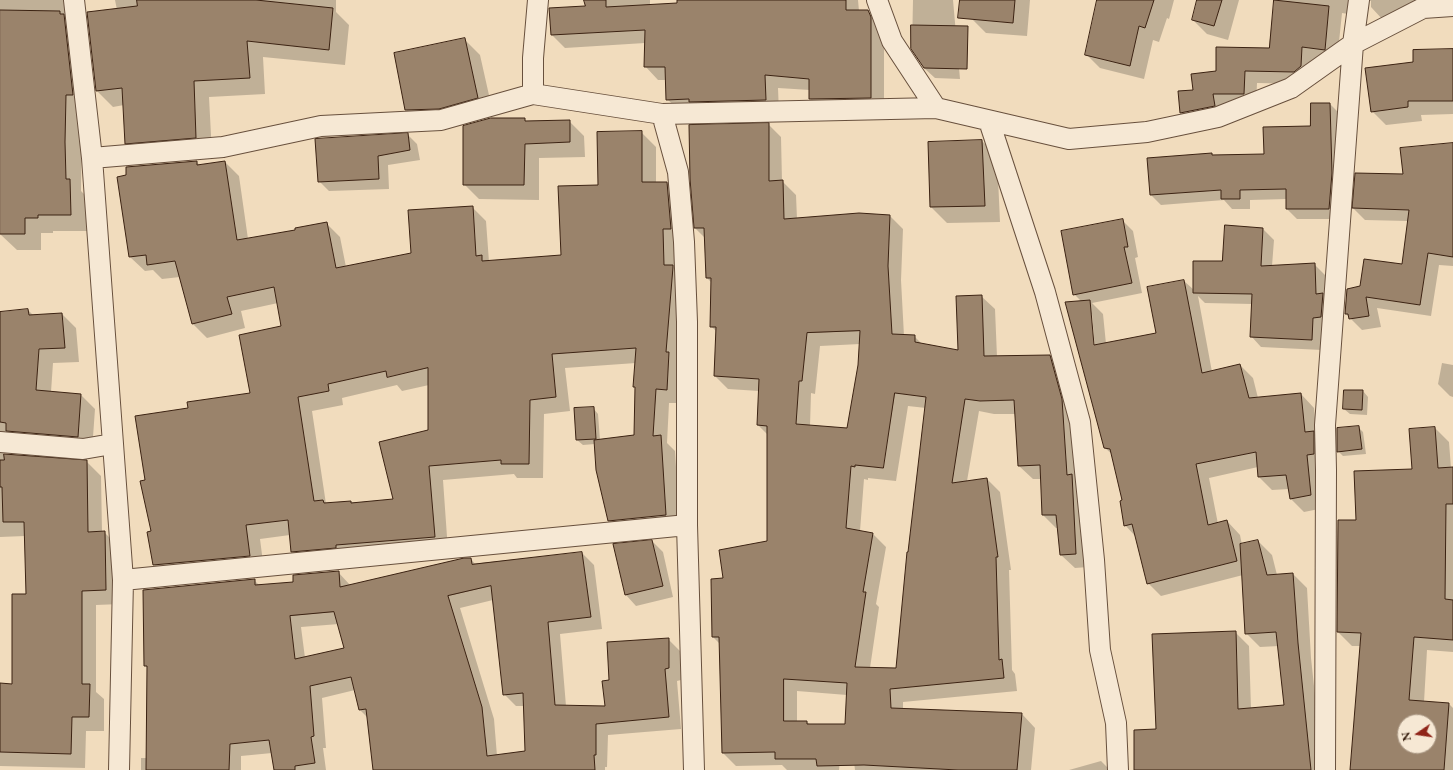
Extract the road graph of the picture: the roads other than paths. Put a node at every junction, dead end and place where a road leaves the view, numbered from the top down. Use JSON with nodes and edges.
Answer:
{"nodes":[{"id":1,"x":74,"y":0,"type":"edge"},
{"id":2,"x":538,"y":0,"type":"edge"},
{"id":3,"x":877,"y":0,"type":"edge"},
{"id":4,"x":1359,"y":0,"type":"edge"},
{"id":5,"x":1453,"y":6,"type":"edge"},
{"id":6,"x":1352,"y":44,"type":"junction"},
{"id":7,"x":534,"y":94,"type":"junction"},
{"id":8,"x":936,"y":108,"type":"junction"},
{"id":9,"x":662,"y":114,"type":"junction"},
{"id":10,"x":989,"y":121,"type":"junction"},
{"id":11,"x":92,"y":158,"type":"junction"},
{"id":12,"x":0,"y":442,"type":"edge"},
{"id":13,"x":112,"y":444,"type":"junction"},
{"id":14,"x":687,"y":525,"type":"junction"},
{"id":15,"x":123,"y":580,"type":"junction"},
{"id":16,"x":119,"y":770,"type":"edge"},
{"id":17,"x":694,"y":770,"type":"edge"},
{"id":18,"x":1118,"y":770,"type":"edge"},
{"id":19,"x":1325,"y":770,"type":"edge"}],
"edges":[{"from":1,"to":11,"type":"street"},
{"from":2,"to":7,"type":"street"},
{"from":3,"to":8,"type":"street"},
{"from":4,"to":6,"type":"street"},
{"from":5,"to":6,"type":"street"},
{"from":6,"to":10,"type":"street"},
{"from":6,"to":19,"type":"street"},
{"from":7,"to":9,"type":"street"},
{"from":7,"to":11,"type":"street"},
{"from":8,"to":9,"type":"street"},
{"from":8,"to":10,"type":"street"},
{"from":9,"to":14,"type":"street"},
{"from":10,"to":18,"type":"street"},
{"from":11,"to":13,"type":"street"},
{"from":12,"to":13,"type":"street"},
{"from":13,"to":15,"type":"street"},
{"from":14,"to":15,"type":"street"},
{"from":14,"to":17,"type":"street"},
{"from":15,"to":16,"type":"street"}]}
